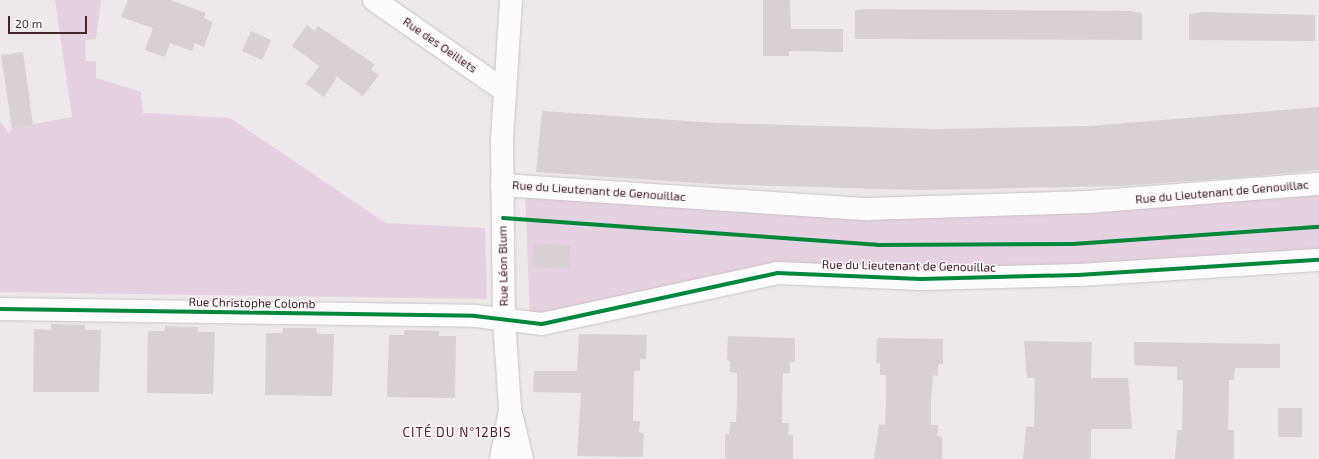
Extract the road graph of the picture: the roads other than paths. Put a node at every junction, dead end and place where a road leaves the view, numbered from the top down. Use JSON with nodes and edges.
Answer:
{"nodes":[{"id":1,"x":374,"y":0,"type":"edge"},
{"id":2,"x":511,"y":0,"type":"edge"},
{"id":3,"x":505,"y":91,"type":"junction"},
{"id":4,"x":1319,"y":184,"type":"edge"},
{"id":5,"x":502,"y":185,"type":"junction"},
{"id":6,"x":1319,"y":260,"type":"edge"},
{"id":7,"x":0,"y":310,"type":"edge"},
{"id":8,"x":504,"y":320,"type":"junction"},
{"id":9,"x":510,"y":409,"type":"junction"},
{"id":10,"x":501,"y":459,"type":"edge"},
{"id":11,"x":522,"y":459,"type":"edge"}],
"edges":[{"from":1,"to":3,"type":"street","name":"Rue des Oeillets"},
{"from":2,"to":3,"type":"street","name":"Rue Léon Blum"},
{"from":3,"to":5,"type":"street","name":"Rue Léon Blum"},
{"from":4,"to":5,"type":"street","name":"Rue du Lieutenant de Genouillac"},
{"from":5,"to":8,"type":"street","name":"Rue Léon Blum"},
{"from":6,"to":8,"type":"street","name":"Rue du Lieutenant de Genouillac"},
{"from":7,"to":8,"type":"street","name":"Rue Christophe Colomb"},
{"from":8,"to":9,"type":"street","name":"Rue Léon Blum"},
{"from":9,"to":10,"type":"street"},
{"from":9,"to":11,"type":"street","name":"Rue Léon Blum"}]}
